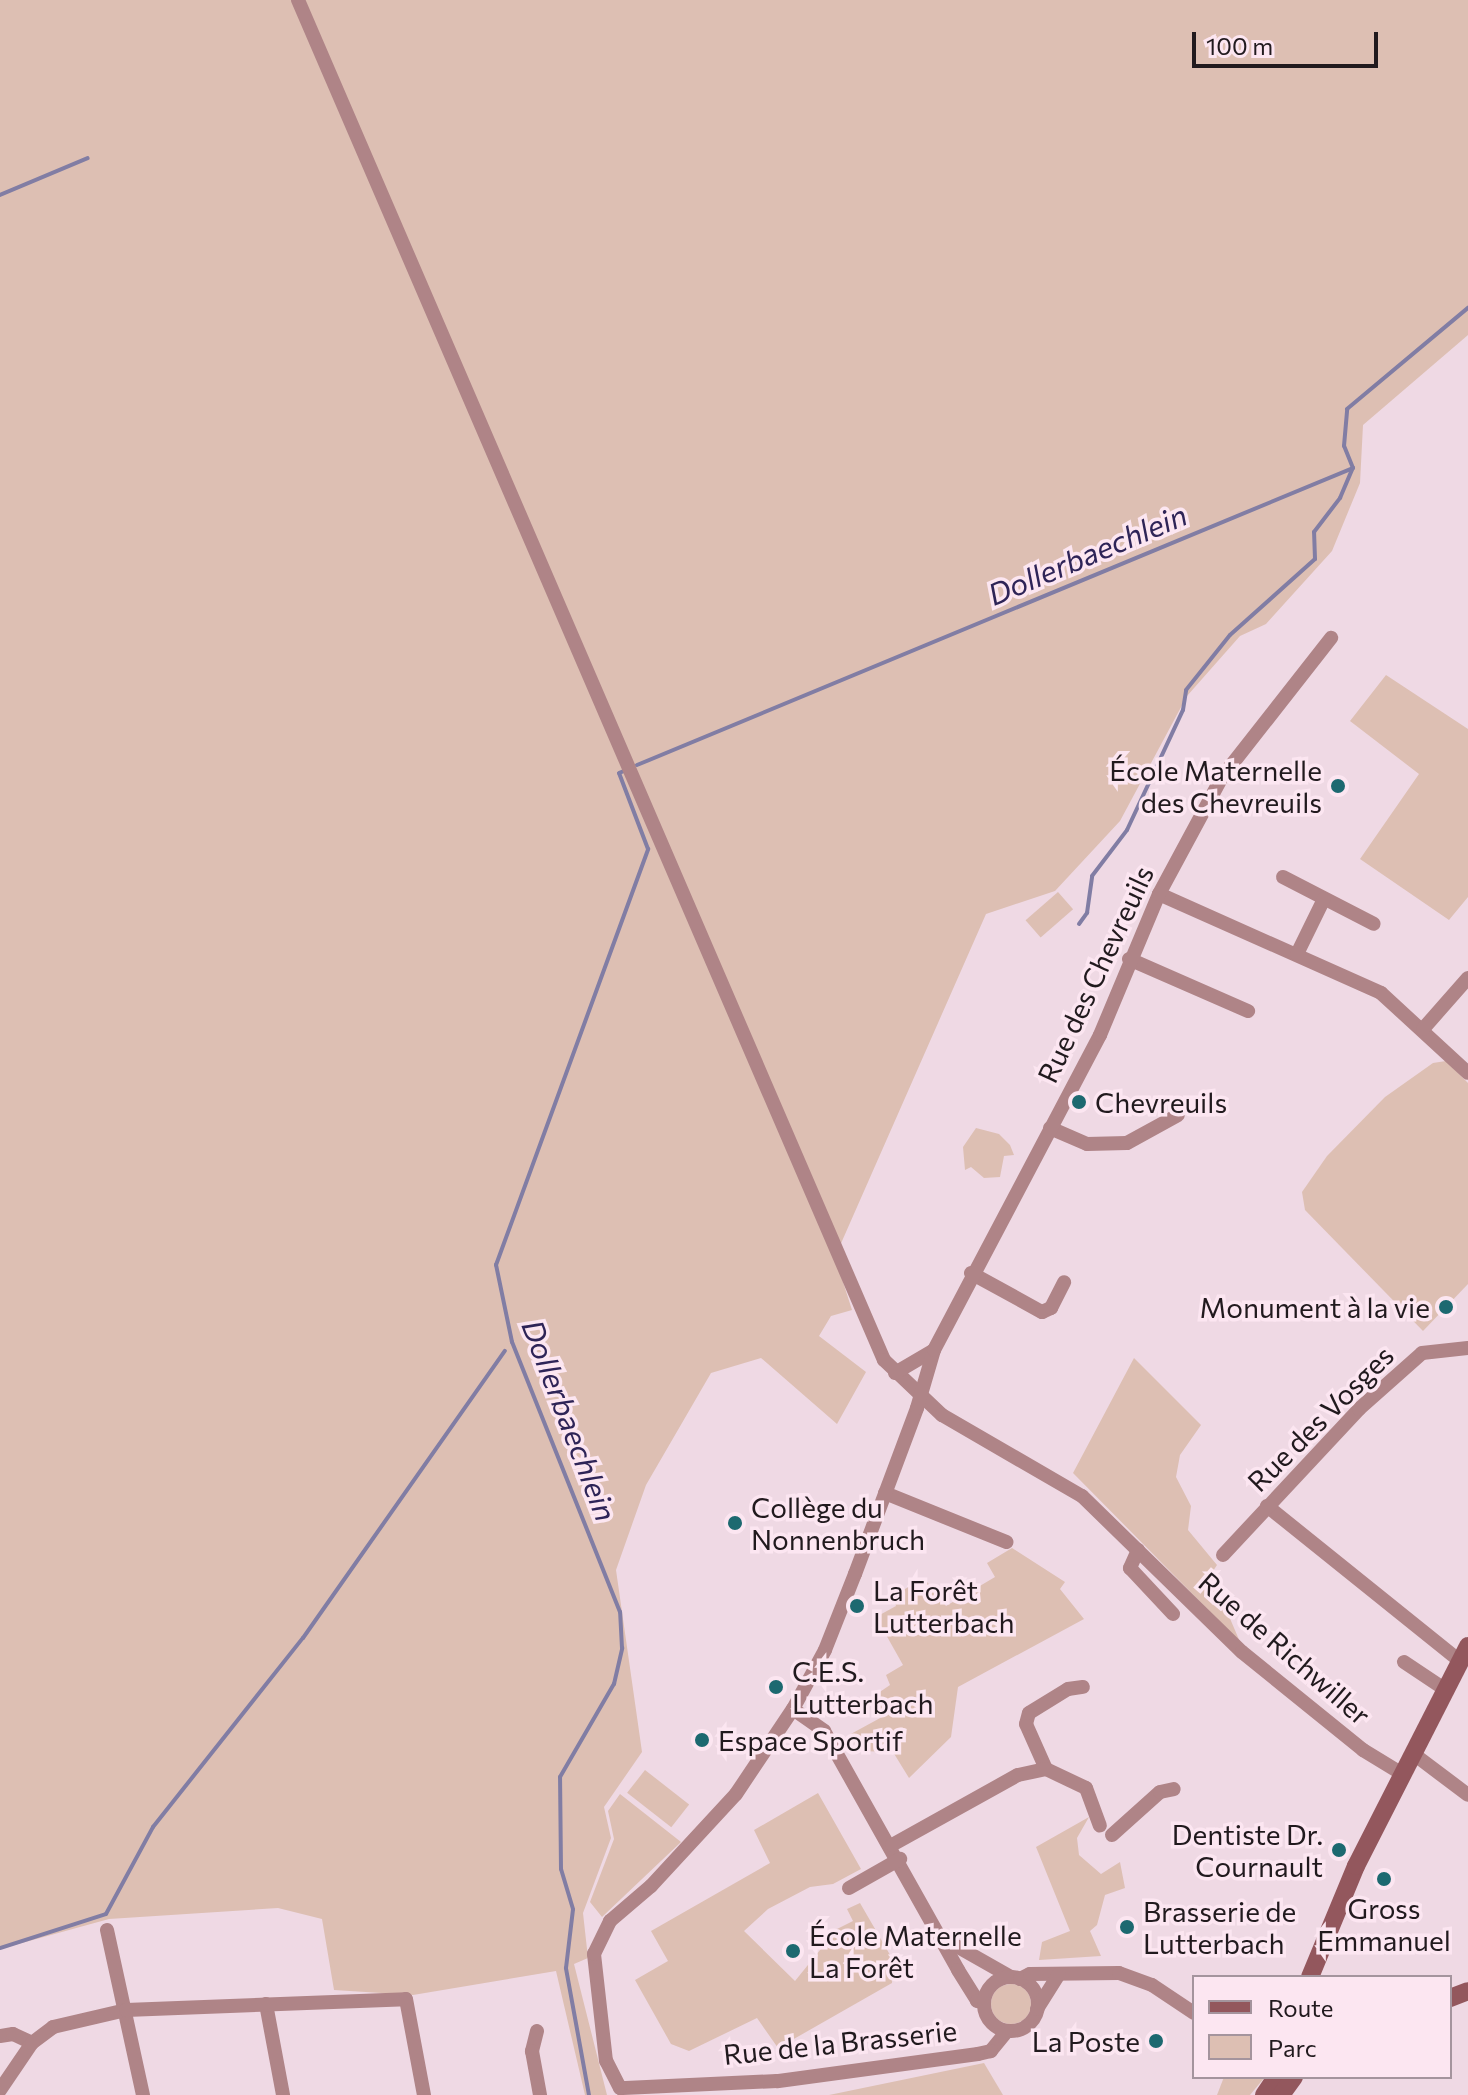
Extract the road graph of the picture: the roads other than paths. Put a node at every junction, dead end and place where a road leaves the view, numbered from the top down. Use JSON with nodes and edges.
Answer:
{"nodes":[{"id":1,"x":298,"y":0,"type":"edge"},
{"id":2,"x":1331,"y":638,"type":"dead end"},
{"id":3,"x":1283,"y":877,"type":"dead end"},
{"id":4,"x":1159,"y":894,"type":"junction"},
{"id":5,"x":1324,"y":899,"type":"junction"},
{"id":6,"x":1374,"y":924,"type":"dead end"},
{"id":7,"x":1297,"y":954,"type":"junction"},
{"id":8,"x":1129,"y":959,"type":"junction"},
{"id":9,"x":1468,"y":978,"type":"edge"},
{"id":10,"x":1248,"y":1011,"type":"dead end"},
{"id":11,"x":1423,"y":1029,"type":"junction"},
{"id":12,"x":1468,"y":1073,"type":"edge"},
{"id":13,"x":1178,"y":1115,"type":"dead end"},
{"id":14,"x":1050,"y":1128,"type":"junction"},
{"id":15,"x":971,"y":1273,"type":"junction"},
{"id":16,"x":1064,"y":1282,"type":"dead end"},
{"id":17,"x":1468,"y":1348,"type":"edge"},
{"id":18,"x":934,"y":1350,"type":"junction"},
{"id":19,"x":895,"y":1373,"type":"junction"},
{"id":20,"x":921,"y":1399,"type":"junction"},
{"id":21,"x":885,"y":1493,"type":"junction"},
{"id":22,"x":1267,"y":1506,"type":"junction"},
{"id":23,"x":1006,"y":1542,"type":"dead end"},
{"id":24,"x":1138,"y":1550,"type":"junction"},
{"id":25,"x":1223,"y":1555,"type":"dead end"},
{"id":26,"x":1173,"y":1614,"type":"dead end"},
{"id":27,"x":1464,"y":1653,"type":"edge"},
{"id":28,"x":1404,"y":1662,"type":"dead end"},
{"id":29,"x":1083,"y":1687,"type":"dead end"},
{"id":30,"x":1446,"y":1690,"type":"junction"},
{"id":31,"x":793,"y":1709,"type":"junction"},
{"id":32,"x":1415,"y":1755,"type":"junction"},
{"id":33,"x":1046,"y":1769,"type":"junction"},
{"id":34,"x":1404,"y":1775,"type":"junction"},
{"id":35,"x":1174,"y":1789,"type":"dead end"},
{"id":36,"x":1468,"y":1795,"type":"edge"},
{"id":37,"x":892,"y":1845,"type":"junction"},
{"id":38,"x":900,"y":1859,"type":"junction"},
{"id":39,"x":849,"y":1888,"type":"dead end"},
{"id":40,"x":107,"y":1930,"type":"dead end"},
{"id":41,"x":944,"y":1939,"type":"junction"},
{"id":42,"x":1059,"y":1974,"type":"junction"},
{"id":43,"x":1311,"y":1975,"type":"edge"},
{"id":44,"x":1010,"y":1979,"type":"junction"},
{"id":45,"x":965,"y":1982,"type":"junction"},
{"id":46,"x":984,"y":2002,"type":"junction"},
{"id":47,"x":266,"y":2004,"type":"junction"},
{"id":48,"x":1037,"y":2009,"type":"junction"},
{"id":49,"x":126,"y":2010,"type":"junction"},
{"id":50,"x":1192,"y":2012,"type":"edge"},
{"id":51,"x":537,"y":2031,"type":"dead end"},
{"id":52,"x":1007,"y":2031,"type":"junction"},
{"id":53,"x":0,"y":2036,"type":"edge"},
{"id":54,"x":32,"y":2043,"type":"junction"},
{"id":55,"x":1286,"y":2081,"type":"edge"},
{"id":56,"x":620,"y":2088,"type":"joint"},
{"id":57,"x":0,"y":2090,"type":"edge"},
{"id":58,"x":143,"y":2095,"type":"edge"},
{"id":59,"x":283,"y":2095,"type":"edge"},
{"id":60,"x":424,"y":2095,"type":"edge"},
{"id":61,"x":540,"y":2095,"type":"edge"},
{"id":62,"x":1264,"y":2095,"type":"edge"}],
"edges":[{"from":1,"to":19,"type":"street","name":"Rue de Richwiller"},
{"from":2,"to":4,"type":"street","name":"Rue des Chevreuils"},
{"from":3,"to":5,"type":"street"},
{"from":4,"to":7,"type":"street"},
{"from":4,"to":8,"type":"street","name":"Rue des Chevreuils"},
{"from":5,"to":6,"type":"street"},
{"from":5,"to":7,"type":"street"},
{"from":7,"to":11,"type":"street"},
{"from":8,"to":10,"type":"street"},
{"from":8,"to":14,"type":"street","name":"Rue des Chevreuils"},
{"from":9,"to":11,"type":"street"},
{"from":11,"to":12,"type":"street"},
{"from":13,"to":14,"type":"street"},
{"from":14,"to":15,"type":"street","name":"Rue des Chevreuils"},
{"from":15,"to":16,"type":"street"},
{"from":15,"to":18,"type":"street","name":"Rue des Chevreuils"},
{"from":17,"to":22,"type":"street","name":"Rue des Vosges"},
{"from":18,"to":19,"type":"street"},
{"from":18,"to":20,"type":"street","name":"Rue des Chevreuils"},
{"from":19,"to":20,"type":"street","name":"Rue de Richwiller"},
{"from":20,"to":21,"type":"street","name":"Rue des Chevreuils"},
{"from":20,"to":24,"type":"street","name":"Rue de Richwiller"},
{"from":21,"to":23,"type":"street"},
{"from":21,"to":31,"type":"street","name":"Rue des Chevreuils"},
{"from":22,"to":25,"type":"street","name":"Rue des Vosges"},
{"from":22,"to":27,"type":"street"},
{"from":24,"to":26,"type":"street","name":"Rue de Richwiller"},
{"from":24,"to":34,"type":"street","name":"Rue de Richwiller"},
{"from":27,"to":30,"type":"main road"},
{"from":28,"to":30,"type":"street"},
{"from":29,"to":33,"type":"street"},
{"from":30,"to":32,"type":"main road"},
{"from":31,"to":37,"type":"street"},
{"from":31,"to":56,"type":"street","name":"Rue des Chevreuils"},
{"from":32,"to":34,"type":"main road"},
{"from":32,"to":36,"type":"street"},
{"from":33,"to":35,"type":"street"},
{"from":33,"to":37,"type":"street"},
{"from":34,"to":43,"type":"main road"},
{"from":37,"to":38,"type":"street"},
{"from":38,"to":39,"type":"street"},
{"from":38,"to":41,"type":"street"},
{"from":40,"to":49,"type":"street"},
{"from":41,"to":44,"type":"street"},
{"from":41,"to":45,"type":"street"},
{"from":42,"to":44,"type":"street"},
{"from":42,"to":48,"type":"street"},
{"from":42,"to":50,"type":"street"},
{"from":44,"to":45,"type":"street"},
{"from":44,"to":46,"type":"street"},
{"from":44,"to":48,"type":"street"},
{"from":45,"to":46,"type":"street"},
{"from":46,"to":52,"type":"street"},
{"from":47,"to":49,"type":"street"},
{"from":47,"to":59,"type":"street"},
{"from":47,"to":60,"type":"street"},
{"from":48,"to":52,"type":"street"},
{"from":49,"to":54,"type":"street"},
{"from":49,"to":58,"type":"street"},
{"from":51,"to":61,"type":"street"},
{"from":52,"to":56,"type":"street","name":"Rue de la Brasserie"},
{"from":53,"to":54,"type":"street"},
{"from":54,"to":57,"type":"street"},
{"from":55,"to":62,"type":"main road"}]}
